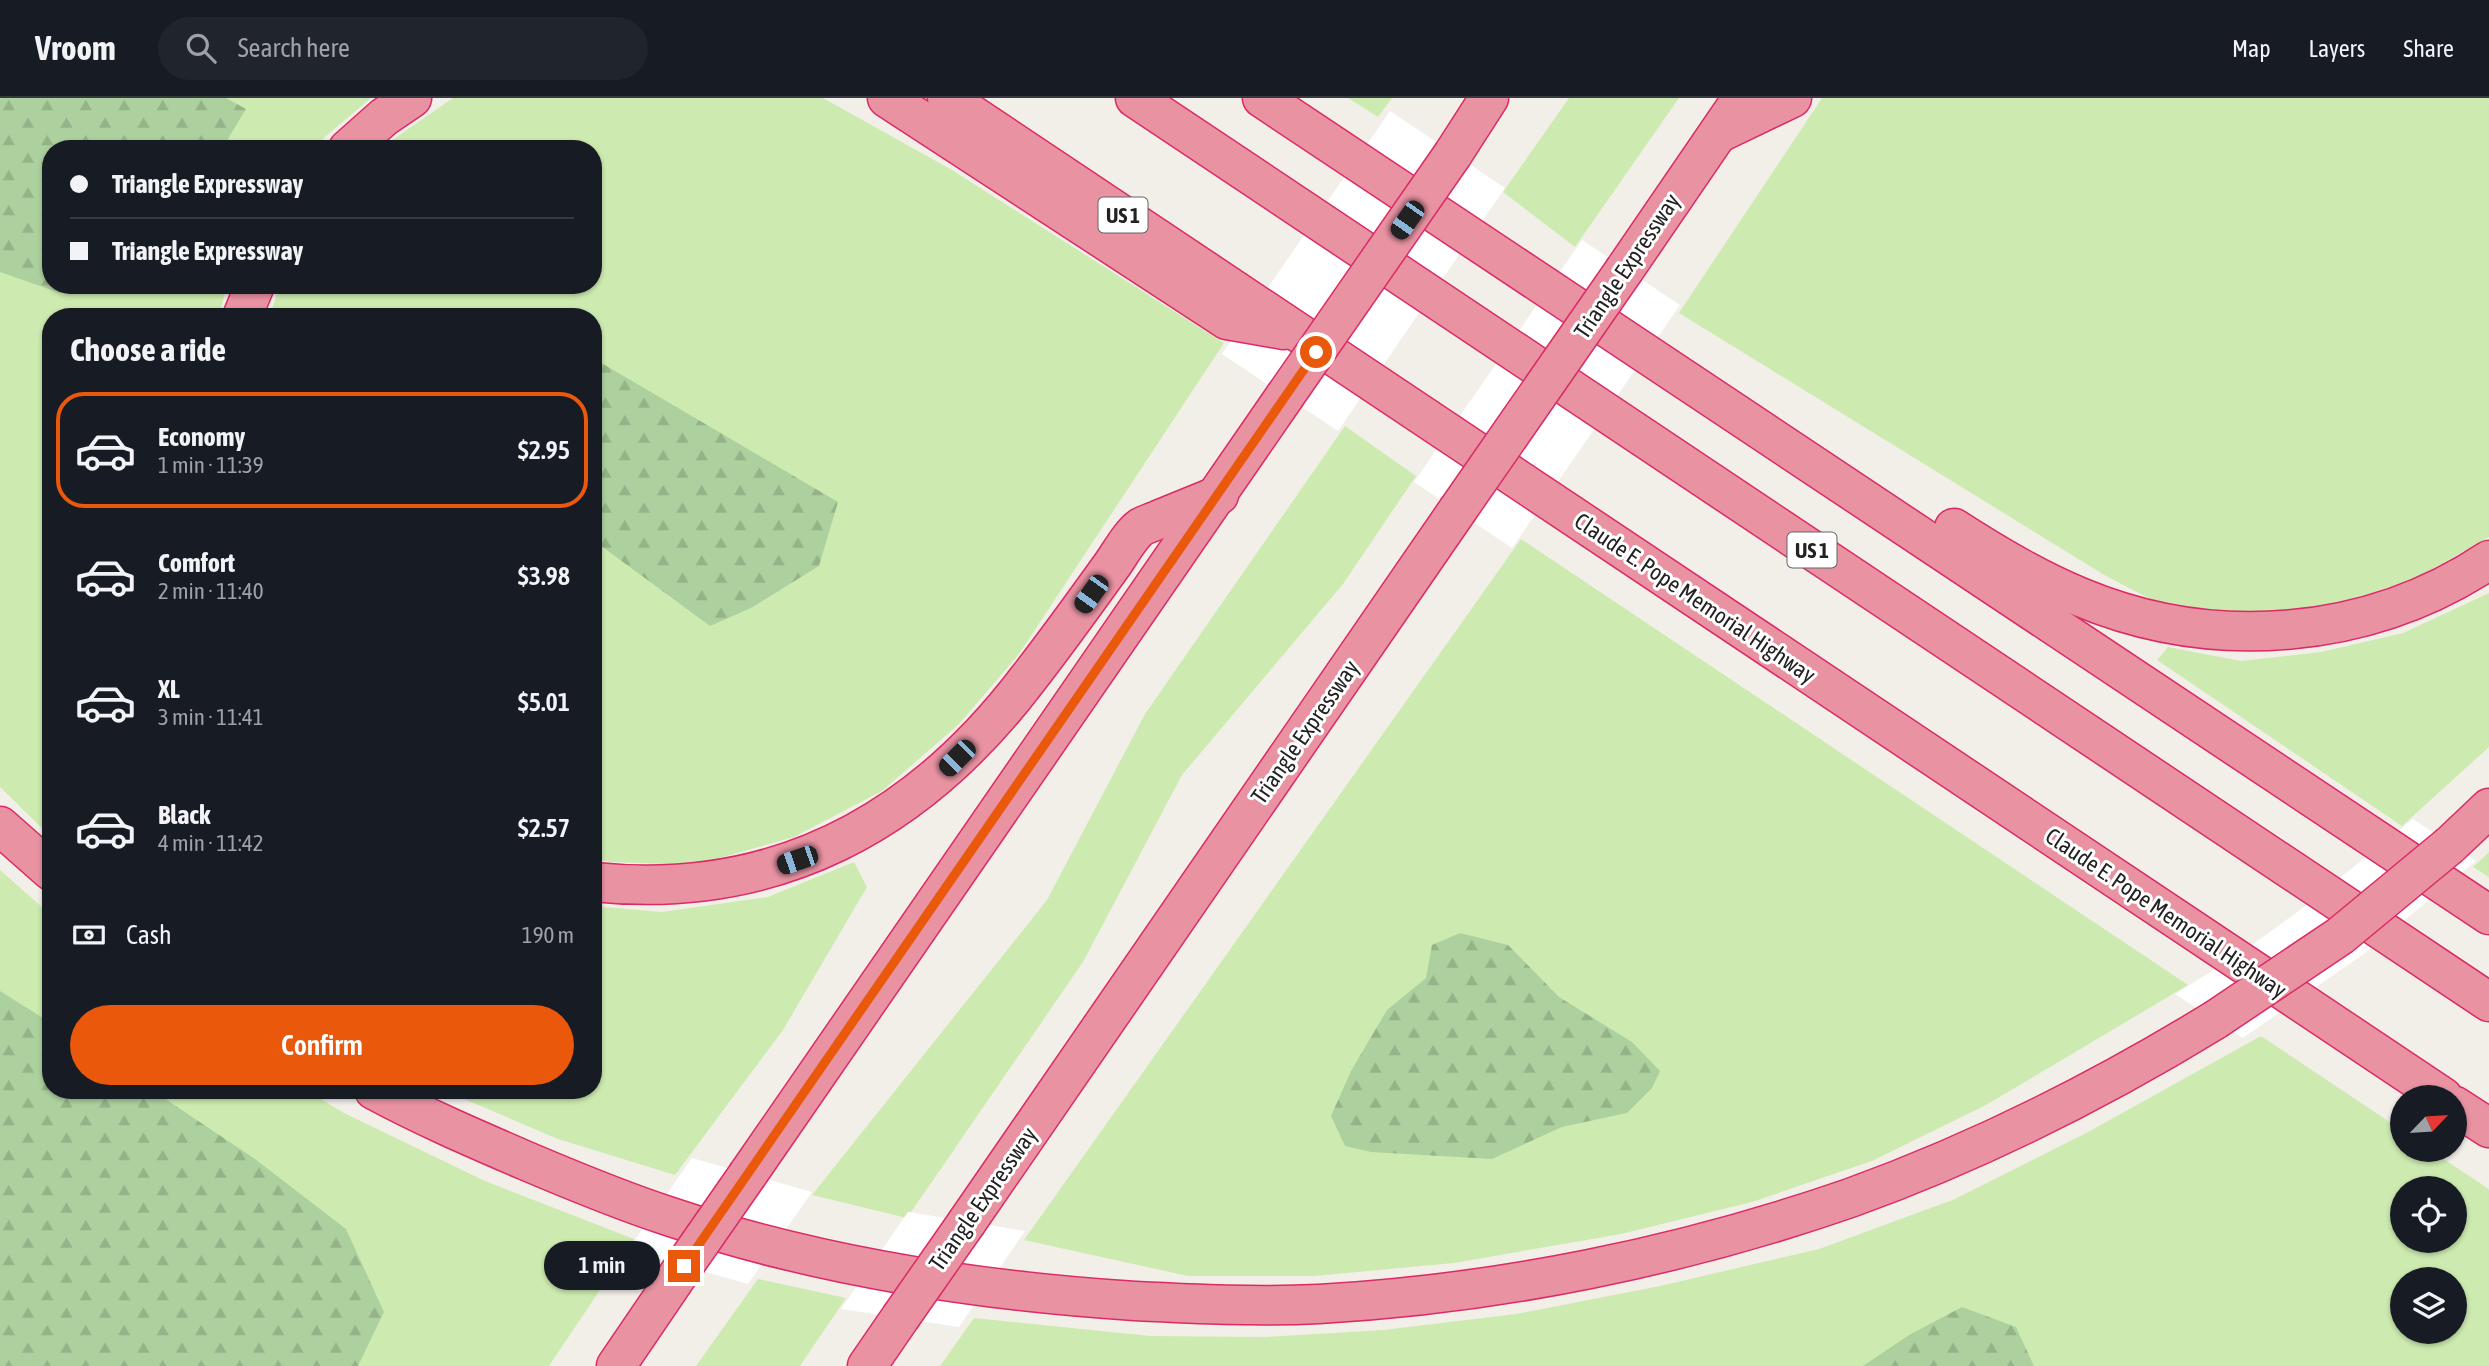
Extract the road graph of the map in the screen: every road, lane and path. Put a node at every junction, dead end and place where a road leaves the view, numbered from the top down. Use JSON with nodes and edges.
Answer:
{"nodes":[{"id":1,"x":411,"y":98,"type":"edge"},
{"id":2,"x":887,"y":98,"type":"edge"},
{"id":3,"x":947,"y":98,"type":"edge"},
{"id":4,"x":1135,"y":98,"type":"edge"},
{"id":5,"x":1262,"y":98,"type":"edge"},
{"id":6,"x":1289,"y":98,"type":"edge"},
{"id":7,"x":1489,"y":98,"type":"edge"},
{"id":8,"x":1742,"y":98,"type":"edge"},
{"id":9,"x":1792,"y":98,"type":"edge"},
{"id":10,"x":1717,"y":134,"type":"junction"},
{"id":11,"x":1323,"y":138,"type":"junction"},
{"id":12,"x":358,"y":140,"type":"edge"},
{"id":13,"x":1298,"y":332,"type":"junction"},
{"id":14,"x":1820,"y":469,"type":"junction"},
{"id":15,"x":1219,"y":495,"type":"junction"},
{"id":16,"x":2489,"y":560,"type":"edge"},
{"id":17,"x":2489,"y":808,"type":"edge"},
{"id":18,"x":0,"y":826,"type":"edge"},
{"id":19,"x":42,"y":863,"type":"edge"},
{"id":20,"x":602,"y":883,"type":"edge"},
{"id":21,"x":2489,"y":915,"type":"edge"},
{"id":22,"x":2489,"y":1002,"type":"edge"},
{"id":23,"x":2424,"y":1085,"type":"edge"},
{"id":24,"x":393,"y":1099,"type":"edge"},
{"id":25,"x":2468,"y":1114,"type":"edge"},
{"id":26,"x":2489,"y":1128,"type":"edge"},
{"id":27,"x":616,"y":1366,"type":"edge"},
{"id":28,"x":867,"y":1366,"type":"edge"}],
"edges":[{"from":1,"to":12,"type":"highway"},
{"from":2,"to":13,"type":"highway"},
{"from":3,"to":13,"type":"highway","name":"Claude E. Pope Memorial Highway","number":"US 1"},
{"from":4,"to":22,"type":"highway","number":"US 1"},
{"from":5,"to":11,"type":"highway"},
{"from":6,"to":11,"type":"highway"},
{"from":7,"to":15,"type":"highway","bridge":true},
{"from":8,"to":10,"type":"highway","name":"Triangle Expressway"},
{"from":9,"to":10,"type":"highway"},
{"from":10,"to":28,"type":"highway","name":"Triangle Expressway","bridge":true},
{"from":11,"to":14,"type":"highway"},
{"from":13,"to":23,"type":"highway","name":"Claude E. Pope Memorial Highway","number":"US 1"},
{"from":14,"to":16,"type":"highway"},
{"from":14,"to":21,"type":"highway"},
{"from":15,"to":20,"type":"highway"},
{"from":15,"to":27,"type":"highway","bridge":true},
{"from":17,"to":24,"type":"highway","bridge":true},
{"from":18,"to":19,"type":"highway"},
{"from":25,"to":26,"type":"highway"}]}
